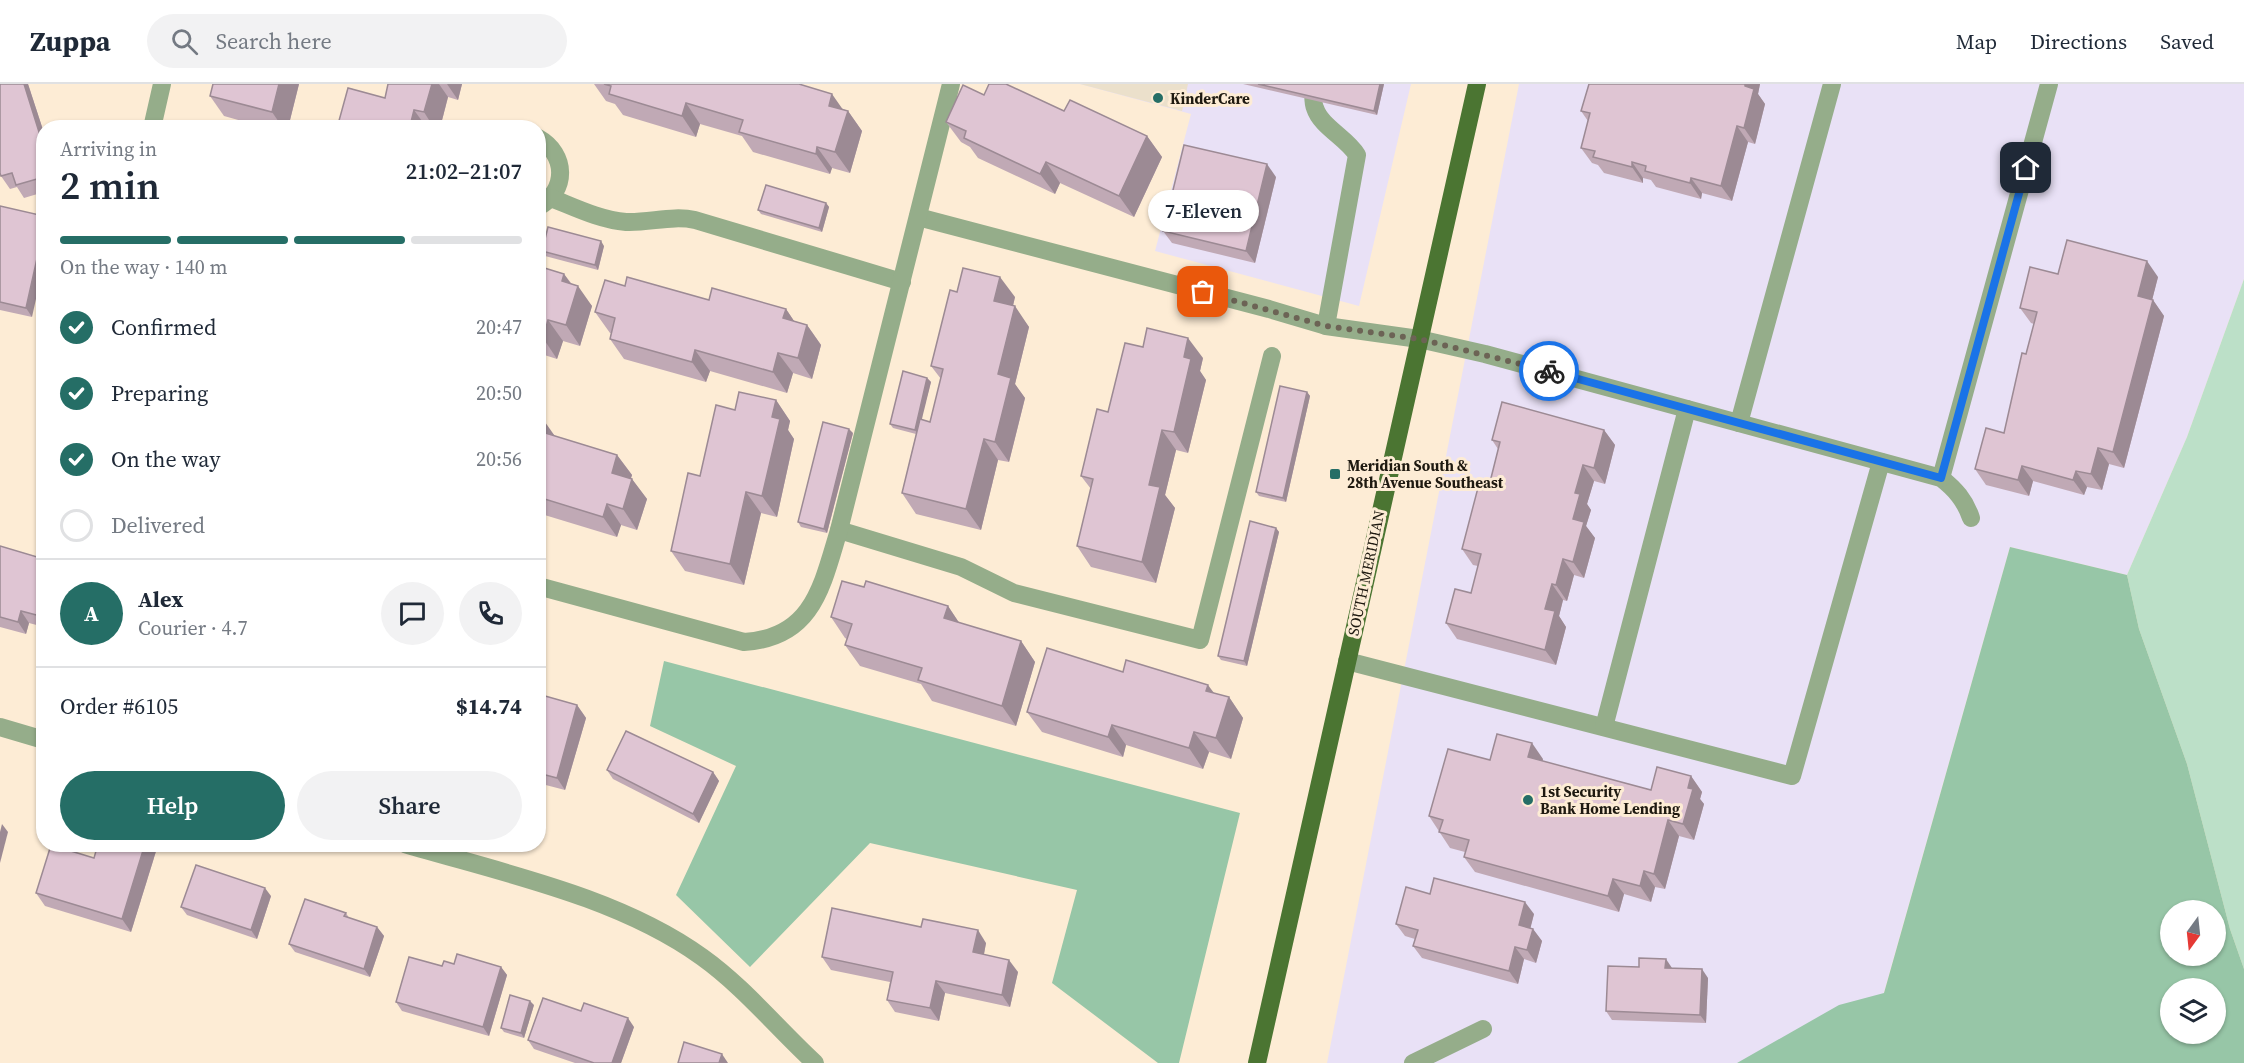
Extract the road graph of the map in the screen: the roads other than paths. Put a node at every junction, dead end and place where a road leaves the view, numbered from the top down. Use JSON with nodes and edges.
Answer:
{"nodes":[{"id":1,"x":162,"y":84,"type":"edge"},
{"id":2,"x":951,"y":84,"type":"edge"},
{"id":3,"x":1313,"y":84,"type":"edge"},
{"id":4,"x":1478,"y":84,"type":"edge"},
{"id":5,"x":1832,"y":84,"type":"edge"},
{"id":6,"x":2049,"y":84,"type":"edge"},
{"id":7,"x":154,"y":120,"type":"edge"},
{"id":8,"x":546,"y":144,"type":"edge"},
{"id":9,"x":546,"y":201,"type":"edge"},
{"id":10,"x":546,"y":202,"type":"edge"},
{"id":11,"x":918,"y":217,"type":"junction"},
{"id":12,"x":902,"y":282,"type":"junction"},
{"id":13,"x":1326,"y":326,"type":"junction"},
{"id":14,"x":1419,"y":339,"type":"junction"},
{"id":15,"x":1272,"y":356,"type":"dead end"},
{"id":16,"x":1687,"y":409,"type":"junction"},
{"id":17,"x":1739,"y":423,"type":"junction"},
{"id":18,"x":1881,"y":462,"type":"junction"},
{"id":19,"x":1941,"y":478,"type":"junction"},
{"id":20,"x":1971,"y":518,"type":"dead end"},
{"id":21,"x":839,"y":530,"type":"junction"},
{"id":22,"x":546,"y":588,"type":"edge"},
{"id":23,"x":1347,"y":661,"type":"junction"},
{"id":24,"x":1604,"y":727,"type":"junction"},
{"id":25,"x":0,"y":728,"type":"edge"},
{"id":26,"x":36,"y":738,"type":"edge"},
{"id":27,"x":432,"y":852,"type":"edge"},
{"id":28,"x":1484,"y":1029,"type":"dead end"},
{"id":29,"x":815,"y":1063,"type":"edge"},
{"id":30,"x":1257,"y":1063,"type":"edge"},
{"id":31,"x":1413,"y":1063,"type":"edge"}],
"edges":[{"from":1,"to":7,"type":"street"},
{"from":2,"to":11,"type":"street"},
{"from":3,"to":13,"type":"street"},
{"from":4,"to":14,"type":"main road","name":"SOUTH MERIDIAN"},
{"from":5,"to":17,"type":"street"},
{"from":6,"to":19,"type":"street"},
{"from":8,"to":9,"type":"street"},
{"from":10,"to":12,"type":"street"},
{"from":11,"to":12,"type":"street"},
{"from":11,"to":13,"type":"street"},
{"from":12,"to":21,"type":"street"},
{"from":13,"to":14,"type":"street"},
{"from":14,"to":16,"type":"street"},
{"from":14,"to":23,"type":"main road","name":"SOUTH MERIDIAN"},
{"from":15,"to":21,"type":"street"},
{"from":16,"to":17,"type":"street"},
{"from":16,"to":24,"type":"street"},
{"from":17,"to":18,"type":"street"},
{"from":18,"to":19,"type":"street"},
{"from":18,"to":24,"type":"street"},
{"from":19,"to":20,"type":"street"},
{"from":21,"to":22,"type":"street"},
{"from":23,"to":24,"type":"street"},
{"from":23,"to":30,"type":"main road","name":"SOUTH MERIDIAN"},
{"from":25,"to":26,"type":"street"},
{"from":27,"to":29,"type":"street"},
{"from":28,"to":31,"type":"street"}]}
